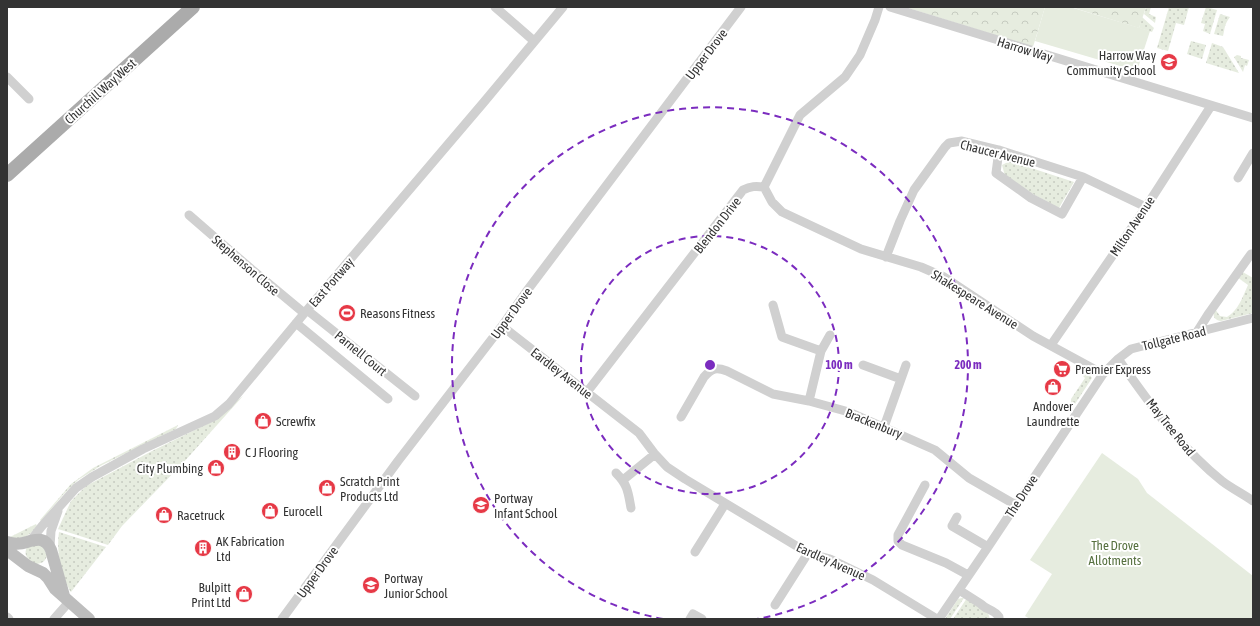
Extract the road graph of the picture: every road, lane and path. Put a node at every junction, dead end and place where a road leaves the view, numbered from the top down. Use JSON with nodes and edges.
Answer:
{"nodes":[{"id":1,"x":193,"y":7,"type":"edge"},
{"id":2,"x":495,"y":7,"type":"edge"},
{"id":3,"x":563,"y":7,"type":"edge"},
{"id":4,"x":742,"y":7,"type":"edge"},
{"id":5,"x":879,"y":7,"type":"edge"},
{"id":6,"x":890,"y":7,"type":"edge"},
{"id":7,"x":534,"y":41,"type":"junction"},
{"id":8,"x":7,"y":77,"type":"edge"},
{"id":9,"x":29,"y":99,"type":"dead end"},
{"id":10,"x":1211,"y":106,"type":"junction"},
{"id":11,"x":1253,"y":118,"type":"edge"},
{"id":12,"x":999,"y":150,"type":"junction"},
{"id":13,"x":1253,"y":153,"type":"edge"},
{"id":14,"x":7,"y":175,"type":"edge"},
{"id":15,"x":1083,"y":177,"type":"junction"},
{"id":16,"x":1238,"y":178,"type":"dead end"},
{"id":17,"x":764,"y":188,"type":"junction"},
{"id":18,"x":1146,"y":207,"type":"junction"},
{"id":19,"x":189,"y":215,"type":"dead end"},
{"id":20,"x":1253,"y":254,"type":"edge"},
{"id":21,"x":886,"y":257,"type":"junction"},
{"id":22,"x":773,"y":305,"type":"dead end"},
{"id":23,"x":305,"y":312,"type":"junction"},
{"id":24,"x":1209,"y":313,"type":"junction"},
{"id":25,"x":1253,"y":318,"type":"edge"},
{"id":26,"x":296,"y":323,"type":"junction"},
{"id":27,"x":502,"y":326,"type":"junction"},
{"id":28,"x":1216,"y":327,"type":"junction"},
{"id":29,"x":1197,"y":332,"type":"junction"},
{"id":30,"x":830,"y":335,"type":"dead end"},
{"id":31,"x":1051,"y":345,"type":"junction"},
{"id":32,"x":821,"y":350,"type":"junction"},
{"id":33,"x":1118,"y":359,"type":"junction"},
{"id":34,"x":863,"y":365,"type":"dead end"},
{"id":35,"x":906,"y":366,"type":"dead end"},
{"id":36,"x":1103,"y":374,"type":"junction"},
{"id":37,"x":901,"y":379,"type":"junction"},
{"id":38,"x":587,"y":392,"type":"junction"},
{"id":39,"x":415,"y":396,"type":"dead end"},
{"id":40,"x":388,"y":399,"type":"dead end"},
{"id":41,"x":809,"y":401,"type":"junction"},
{"id":42,"x":681,"y":417,"type":"dead end"},
{"id":43,"x":884,"y":427,"type":"junction"},
{"id":44,"x":655,"y":454,"type":"junction"},
{"id":45,"x":616,"y":473,"type":"dead end"},
{"id":46,"x":623,"y":480,"type":"junction"},
{"id":47,"x":925,"y":485,"type":"dead end"},
{"id":48,"x":1253,"y":501,"type":"edge"},
{"id":49,"x":725,"y":504,"type":"junction"},
{"id":50,"x":1016,"y":505,"type":"junction"},
{"id":51,"x":59,"y":507,"type":"junction"},
{"id":52,"x":631,"y":508,"type":"dead end"},
{"id":53,"x":957,"y":517,"type":"dead end"},
{"id":54,"x":29,"y":541,"type":"junction"},
{"id":55,"x":7,"y":542,"type":"edge"},
{"id":56,"x":988,"y":547,"type":"junction"},
{"id":57,"x":7,"y":550,"type":"edge"},
{"id":58,"x":51,"y":551,"type":"junction"},
{"id":59,"x":695,"y":552,"type":"dead end"},
{"id":60,"x":808,"y":553,"type":"junction"},
{"id":61,"x":23,"y":561,"type":"junction"},
{"id":62,"x":34,"y":569,"type":"junction"},
{"id":63,"x":968,"y":575,"type":"junction"},
{"id":64,"x":959,"y":590,"type":"junction"},
{"id":65,"x":67,"y":599,"type":"junction"},
{"id":66,"x":775,"y":605,"type":"dead end"},
{"id":67,"x":690,"y":614,"type":"edge"},
{"id":68,"x":54,"y":619,"type":"edge"},
{"id":69,"x":89,"y":619,"type":"edge"},
{"id":70,"x":282,"y":619,"type":"edge"},
{"id":71,"x":702,"y":619,"type":"edge"},
{"id":72,"x":938,"y":619,"type":"edge"},
{"id":73,"x":999,"y":619,"type":"edge"}],
"edges":[{"from":1,"to":14,"type":"main road","name":"Churchill Way West"},
{"from":2,"to":7,"type":"street"},
{"from":3,"to":7,"type":"street","name":"East Portway"},
{"from":4,"to":27,"type":"street","name":"Upper Drove"},
{"from":5,"to":17,"type":"street"},
{"from":6,"to":10,"type":"street","name":"Harrow Way"},
{"from":7,"to":23,"type":"street","name":"East Portway"},
{"from":8,"to":9,"type":"street"},
{"from":10,"to":11,"type":"street","name":"Harrow Way"},
{"from":10,"to":18,"type":"street","name":"Milton Avenue"},
{"from":12,"to":15,"type":"street","name":"Chaucer Avenue"},
{"from":12,"to":15,"type":"street"},
{"from":12,"to":21,"type":"street","name":"Chaucer Avenue"},
{"from":13,"to":16,"type":"street"},
{"from":15,"to":18,"type":"street","name":"Chaucer Avenue"},
{"from":17,"to":21,"type":"street","name":"Shakespeare Avenue"},
{"from":17,"to":38,"type":"street","name":"Blendon Drive"},
{"from":18,"to":31,"type":"street","name":"Milton Avenue"},
{"from":19,"to":23,"type":"street","name":"Stephenson Close"},
{"from":20,"to":24,"type":"street"},
{"from":21,"to":31,"type":"street","name":"Shakespeare Avenue"},
{"from":22,"to":32,"type":"street"},
{"from":23,"to":26,"type":"street","name":"East Portway"},
{"from":23,"to":39,"type":"street","name":"Parnell Court"},
{"from":24,"to":28,"type":"street"},
{"from":24,"to":29,"type":"street"},
{"from":25,"to":28,"type":"street","name":"Tollgate Road"},
{"from":26,"to":40,"type":"street"},
{"from":26,"to":51,"type":"street","name":"East Portway"},
{"from":27,"to":38,"type":"street","name":"Eardley Avenue"},
{"from":27,"to":70,"type":"street","name":"Upper Drove"},
{"from":28,"to":29,"type":"street","name":"Tollgate Road"},
{"from":29,"to":33,"type":"street","name":"Tollgate Road"},
{"from":30,"to":32,"type":"street"},
{"from":31,"to":36,"type":"street","name":"Shakespeare Avenue"},
{"from":32,"to":41,"type":"street"},
{"from":33,"to":36,"type":"street","name":"Tollgate Road"},
{"from":33,"to":48,"type":"street","name":"May Tree Road"},
{"from":34,"to":37,"type":"street"},
{"from":35,"to":37,"type":"street"},
{"from":36,"to":50,"type":"street","name":"The Drove"},
{"from":37,"to":43,"type":"street"},
{"from":38,"to":44,"type":"street","name":"Eardley Avenue"},
{"from":41,"to":42,"type":"street","name":"Brackenbury"},
{"from":41,"to":43,"type":"street","name":"Brackenbury"},
{"from":43,"to":50,"type":"street","name":"Brackenbury"},
{"from":44,"to":46,"type":"street"},
{"from":44,"to":49,"type":"street","name":"Eardley Avenue"},
{"from":45,"to":46,"type":"street"},
{"from":46,"to":52,"type":"street"},
{"from":47,"to":63,"type":"street"},
{"from":49,"to":59,"type":"street"},
{"from":49,"to":60,"type":"street","name":"Eardley Avenue"},
{"from":50,"to":56,"type":"street","name":"The Drove"},
{"from":51,"to":54,"type":"street","name":"East Portway"},
{"from":51,"to":58,"type":"street","name":"East Portway"},
{"from":53,"to":56,"type":"street"},
{"from":54,"to":55,"type":"main road"},
{"from":54,"to":58,"type":"main road"},
{"from":54,"to":61,"type":"main road"},
{"from":56,"to":63,"type":"street","name":"The Drove"},
{"from":57,"to":61,"type":"main road"},
{"from":58,"to":62,"type":"main road"},
{"from":58,"to":65,"type":"main road"},
{"from":60,"to":66,"type":"street"},
{"from":60,"to":72,"type":"street","name":"Eardley Avenue"},
{"from":61,"to":62,"type":"main road"},
{"from":62,"to":65,"type":"main road"},
{"from":63,"to":64,"type":"street","name":"The Drove"},
{"from":64,"to":72,"type":"street","name":"The Drove"},
{"from":64,"to":73,"type":"street"},
{"from":65,"to":68,"type":"street"},
{"from":65,"to":69,"type":"main road"},
{"from":67,"to":71,"type":"street"}]}
